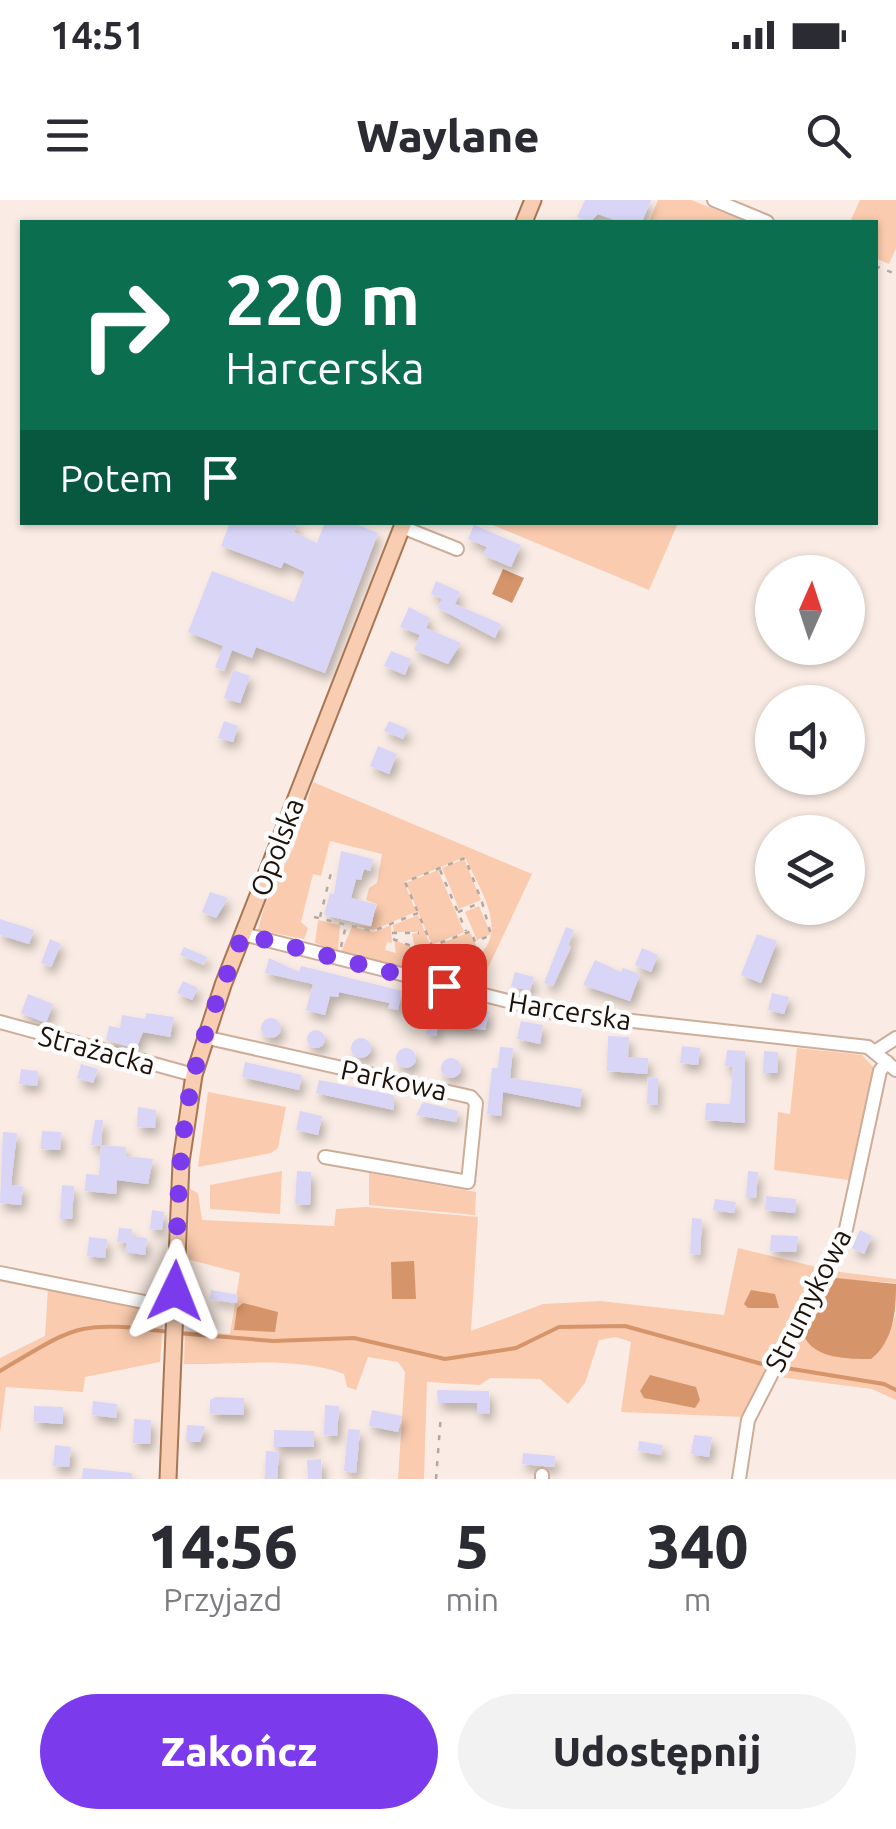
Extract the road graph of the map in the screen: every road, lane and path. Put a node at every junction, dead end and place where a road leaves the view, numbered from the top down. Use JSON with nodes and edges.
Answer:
{"nodes":[{"id":1,"x":714,"y":200,"type":"edge"},
{"id":2,"x":762,"y":220,"type":"edge"},
{"id":3,"x":403,"y":525,"type":"edge"},
{"id":4,"x":457,"y":549,"type":"dead end"},
{"id":5,"x":440,"y":868,"type":"junction"},
{"id":6,"x":326,"y":872,"type":"dead end"},
{"id":7,"x":482,"y":902,"type":"junction"},
{"id":8,"x":458,"y":912,"type":"junction"},
{"id":9,"x":418,"y":913,"type":"junction"},
{"id":10,"x":347,"y":923,"type":"junction"},
{"id":11,"x":392,"y":923,"type":"junction"},
{"id":12,"x":466,"y":932,"type":"junction"},
{"id":13,"x":411,"y":933,"type":"junction"},
{"id":14,"x":419,"y":933,"type":"dead end"},
{"id":15,"x":243,"y":934,"type":"junction"},
{"id":16,"x":393,"y":938,"type":"junction"},
{"id":17,"x":414,"y":948,"type":"junction"},
{"id":18,"x":422,"y":950,"type":"dead end"},
{"id":19,"x":339,"y":953,"type":"dead end"},
{"id":20,"x":0,"y":1022,"type":"edge"},
{"id":21,"x":204,"y":1037,"type":"junction"},
{"id":22,"x":896,"y":1038,"type":"edge"},
{"id":23,"x":876,"y":1051,"type":"junction"},
{"id":24,"x":891,"y":1066,"type":"edge"},
{"id":25,"x":194,"y":1075,"type":"junction"},
{"id":26,"x":324,"y":1157,"type":"dead end"},
{"id":27,"x":0,"y":1272,"type":"edge"},
{"id":28,"x":174,"y":1308,"type":"junction"},
{"id":29,"x":441,"y":1414,"type":"dead end"},
{"id":30,"x":168,"y":1479,"type":"edge"},
{"id":31,"x":436,"y":1479,"type":"edge"},
{"id":32,"x":739,"y":1479,"type":"edge"}],
"edges":[{"from":1,"to":2,"type":"street"},
{"from":3,"to":4,"type":"street"},
{"from":3,"to":15,"type":"main road","name":"Opolska"},
{"from":5,"to":7,"type":"path"},
{"from":5,"to":8,"type":"path"},
{"from":5,"to":9,"type":"path"},
{"from":6,"to":10,"type":"path"},
{"from":7,"to":8,"type":"path"},
{"from":7,"to":12,"type":"path"},
{"from":8,"to":12,"type":"path"},
{"from":9,"to":11,"type":"path"},
{"from":9,"to":12,"type":"path"},
{"from":10,"to":11,"type":"path"},
{"from":10,"to":19,"type":"path"},
{"from":11,"to":16,"type":"path"},
{"from":13,"to":14,"type":"path"},
{"from":13,"to":16,"type":"path"},
{"from":13,"to":17,"type":"path"},
{"from":15,"to":21,"type":"main road","name":"Opolska"},
{"from":15,"to":23,"type":"street","name":"Harcerska"},
{"from":16,"to":17,"type":"path"},
{"from":17,"to":18,"type":"path"},
{"from":20,"to":25,"type":"street","name":"Strażacka"},
{"from":21,"to":25,"type":"main road","name":"Opolska"},
{"from":21,"to":26,"type":"street","name":"Parkowa"},
{"from":22,"to":23,"type":"street"},
{"from":23,"to":24,"type":"street"},
{"from":24,"to":32,"type":"street","name":"Strumykowa"},
{"from":25,"to":28,"type":"main road","name":"Opolska"},
{"from":27,"to":28,"type":"street"},
{"from":28,"to":30,"type":"main road","name":"Opolska"},
{"from":29,"to":31,"type":"path"}]}
